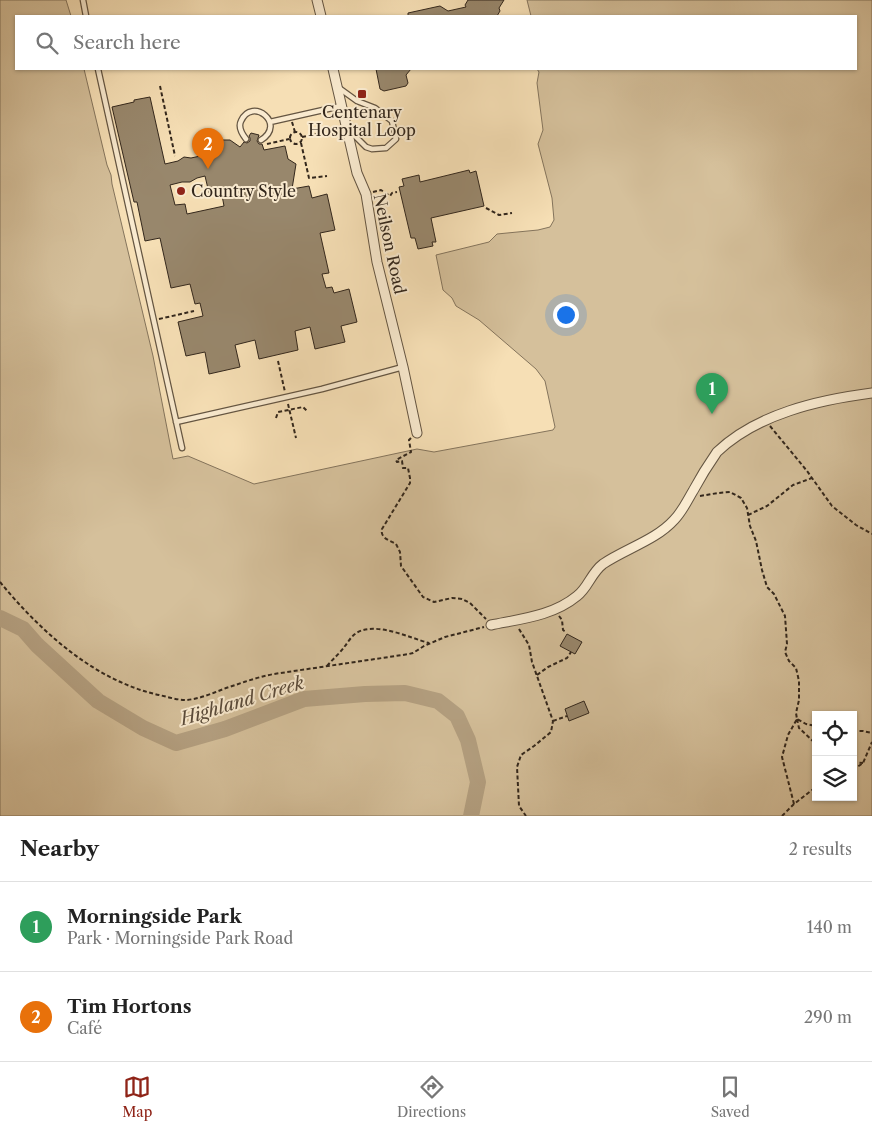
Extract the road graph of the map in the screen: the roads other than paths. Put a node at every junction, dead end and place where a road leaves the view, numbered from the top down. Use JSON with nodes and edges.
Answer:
{"nodes":[{"id":1,"x":83,"y":0,"type":"edge"},
{"id":2,"x":318,"y":0,"type":"edge"},
{"id":3,"x":86,"y":15,"type":"edge"},
{"id":4,"x":321,"y":15,"type":"edge"},
{"id":5,"x":98,"y":70,"type":"edge"},
{"id":6,"x":333,"y":70,"type":"edge"},
{"id":7,"x":337,"y":87,"type":"junction"},
{"id":8,"x":341,"y":106,"type":"junction"},
{"id":9,"x":270,"y":122,"type":"junction"},
{"id":10,"x":346,"y":128,"type":"junction"},
{"id":11,"x":246,"y":139,"type":"dead end"},
{"id":12,"x":262,"y":140,"type":"road end"},
{"id":13,"x":403,"y":367,"type":"junction"},
{"id":14,"x":872,"y":393,"type":"edge"},
{"id":15,"x":176,"y":422,"type":"junction"},
{"id":16,"x":417,"y":433,"type":"road end"},
{"id":17,"x":182,"y":448,"type":"dead end"},
{"id":18,"x":491,"y":625,"type":"road end"}],
"edges":[{"from":1,"to":3,"type":"lane"},
{"from":2,"to":4,"type":"street"},
{"from":5,"to":15,"type":"lane"},
{"from":6,"to":7,"type":"street","name":"Neilson Road"},
{"from":7,"to":8,"type":"street","name":"Neilson Road"},
{"from":7,"to":10,"type":"lane"},
{"from":8,"to":9,"type":"lane"},
{"from":8,"to":10,"type":"street","name":"Neilson Road"},
{"from":9,"to":11,"type":"lane"},
{"from":9,"to":12,"type":"lane"},
{"from":10,"to":13,"type":"street","name":"Neilson Road"},
{"from":13,"to":15,"type":"lane"},
{"from":13,"to":16,"type":"street","name":"Neilson Road"},
{"from":14,"to":18,"type":"street"},
{"from":15,"to":17,"type":"lane"}]}
